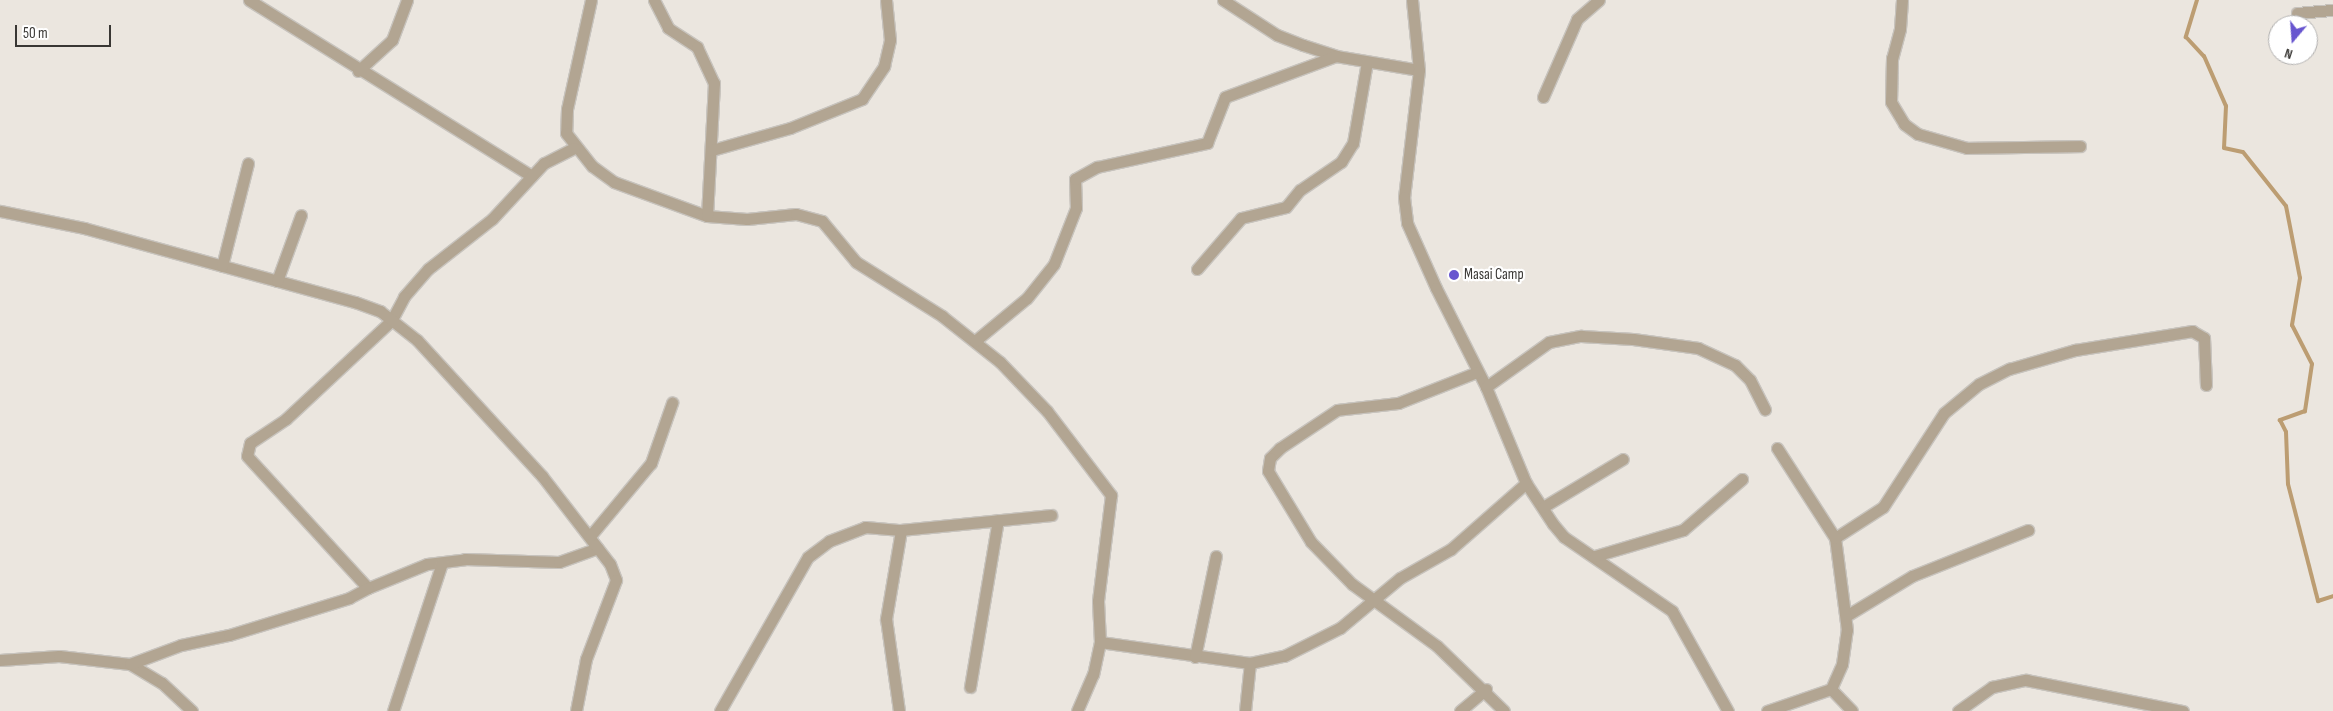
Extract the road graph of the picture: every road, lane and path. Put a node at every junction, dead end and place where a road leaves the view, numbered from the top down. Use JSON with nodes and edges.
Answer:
{"nodes":[{"id":1,"x":249,"y":0,"type":"edge"},
{"id":2,"x":407,"y":0,"type":"edge"},
{"id":3,"x":591,"y":0,"type":"edge"},
{"id":4,"x":654,"y":0,"type":"edge"},
{"id":5,"x":886,"y":0,"type":"edge"},
{"id":6,"x":1222,"y":0,"type":"edge"},
{"id":7,"x":1412,"y":0,"type":"edge"},
{"id":8,"x":1599,"y":0,"type":"edge"},
{"id":9,"x":1902,"y":0,"type":"edge"},
{"id":10,"x":2333,"y":10,"type":"edge"},
{"id":11,"x":2297,"y":13,"type":"dead end"},
{"id":12,"x":1336,"y":56,"type":"junction"},
{"id":13,"x":1367,"y":62,"type":"junction"},
{"id":14,"x":1419,"y":70,"type":"junction"},
{"id":15,"x":358,"y":71,"type":"junction"},
{"id":16,"x":1543,"y":97,"type":"dead end"},
{"id":17,"x":2080,"y":146,"type":"dead end"},
{"id":18,"x":574,"y":148,"type":"junction"},
{"id":19,"x":712,"y":150,"type":"junction"},
{"id":20,"x":248,"y":163,"type":"dead end"},
{"id":21,"x":532,"y":176,"type":"junction"},
{"id":22,"x":0,"y":211,"type":"edge"},
{"id":23,"x":301,"y":215,"type":"dead end"},
{"id":24,"x":707,"y":216,"type":"junction"},
{"id":25,"x":222,"y":266,"type":"junction"},
{"id":26,"x":1198,"y":269,"type":"dead end"},
{"id":27,"x":277,"y":281,"type":"junction"},
{"id":28,"x":392,"y":320,"type":"junction"},
{"id":29,"x":975,"y":341,"type":"junction"},
{"id":30,"x":1478,"y":372,"type":"junction"},
{"id":31,"x":2206,"y":385,"type":"dead end"},
{"id":32,"x":1486,"y":387,"type":"junction"},
{"id":33,"x":672,"y":402,"type":"dead end"},
{"id":34,"x":1765,"y":409,"type":"dead end"},
{"id":35,"x":1777,"y":448,"type":"dead end"},
{"id":36,"x":1623,"y":460,"type":"dead end"},
{"id":37,"x":1742,"y":479,"type":"dead end"},
{"id":38,"x":1526,"y":483,"type":"junction"},
{"id":39,"x":1543,"y":507,"type":"junction"},
{"id":40,"x":1051,"y":515,"type":"dead end"},
{"id":41,"x":998,"y":520,"type":"junction"},
{"id":42,"x":901,"y":530,"type":"junction"},
{"id":43,"x":2028,"y":530,"type":"dead end"},
{"id":44,"x":591,"y":535,"type":"junction"},
{"id":45,"x":1835,"y":538,"type":"junction"},
{"id":46,"x":598,"y":548,"type":"junction"},
{"id":47,"x":1216,"y":556,"type":"dead end"},
{"id":48,"x":1595,"y":556,"type":"junction"},
{"id":49,"x":442,"y":563,"type":"junction"},
{"id":50,"x":368,"y":588,"type":"junction"},
{"id":51,"x":1375,"y":600,"type":"junction"},
{"id":52,"x":1846,"y":616,"type":"junction"},
{"id":53,"x":1100,"y":642,"type":"junction"},
{"id":54,"x":1195,"y":657,"type":"junction"},
{"id":55,"x":0,"y":660,"type":"edge"},
{"id":56,"x":1250,"y":663,"type":"junction"},
{"id":57,"x":130,"y":664,"type":"junction"},
{"id":58,"x":970,"y":687,"type":"dead end"},
{"id":59,"x":1486,"y":689,"type":"junction"},
{"id":60,"x":1831,"y":689,"type":"junction"},
{"id":61,"x":192,"y":711,"type":"edge"},
{"id":62,"x":393,"y":711,"type":"edge"},
{"id":63,"x":576,"y":711,"type":"edge"},
{"id":64,"x":720,"y":711,"type":"edge"},
{"id":65,"x":899,"y":711,"type":"edge"},
{"id":66,"x":1077,"y":711,"type":"edge"},
{"id":67,"x":1245,"y":711,"type":"edge"},
{"id":68,"x":1460,"y":711,"type":"edge"},
{"id":69,"x":1504,"y":711,"type":"edge"},
{"id":70,"x":1728,"y":711,"type":"edge"},
{"id":71,"x":1767,"y":711,"type":"edge"},
{"id":72,"x":1852,"y":711,"type":"edge"},
{"id":73,"x":1958,"y":711,"type":"edge"},
{"id":74,"x":2183,"y":711,"type":"edge"}],
"edges":[{"from":1,"to":15,"type":"street"},
{"from":2,"to":15,"type":"street"},
{"from":3,"to":18,"type":"street"},
{"from":4,"to":19,"type":"street"},
{"from":5,"to":19,"type":"street"},
{"from":6,"to":12,"type":"street"},
{"from":7,"to":14,"type":"street"},
{"from":8,"to":16,"type":"street"},
{"from":9,"to":17,"type":"street"},
{"from":10,"to":11,"type":"street"},
{"from":12,"to":13,"type":"street"},
{"from":12,"to":29,"type":"street"},
{"from":13,"to":14,"type":"street"},
{"from":13,"to":26,"type":"street"},
{"from":14,"to":30,"type":"street"},
{"from":15,"to":21,"type":"street"},
{"from":18,"to":21,"type":"street"},
{"from":18,"to":24,"type":"street"},
{"from":19,"to":24,"type":"street"},
{"from":20,"to":25,"type":"street"},
{"from":21,"to":28,"type":"street"},
{"from":22,"to":25,"type":"street"},
{"from":23,"to":27,"type":"street"},
{"from":24,"to":29,"type":"street"},
{"from":25,"to":27,"type":"street"},
{"from":27,"to":28,"type":"street"},
{"from":28,"to":44,"type":"street"},
{"from":28,"to":50,"type":"street"},
{"from":29,"to":53,"type":"street"},
{"from":30,"to":32,"type":"street"},
{"from":30,"to":51,"type":"street"},
{"from":31,"to":45,"type":"street"},
{"from":32,"to":34,"type":"street"},
{"from":32,"to":38,"type":"street"},
{"from":33,"to":44,"type":"street"},
{"from":35,"to":45,"type":"street"},
{"from":36,"to":39,"type":"street"},
{"from":37,"to":48,"type":"street"},
{"from":38,"to":39,"type":"street"},
{"from":38,"to":51,"type":"street"},
{"from":39,"to":48,"type":"street"},
{"from":40,"to":41,"type":"street"},
{"from":41,"to":42,"type":"street"},
{"from":41,"to":58,"type":"street"},
{"from":42,"to":64,"type":"street"},
{"from":42,"to":65,"type":"street"},
{"from":43,"to":52,"type":"street"},
{"from":44,"to":46,"type":"street"},
{"from":45,"to":52,"type":"street"},
{"from":46,"to":49,"type":"street"},
{"from":46,"to":63,"type":"street"},
{"from":47,"to":54,"type":"street"},
{"from":48,"to":70,"type":"street"},
{"from":49,"to":50,"type":"street"},
{"from":49,"to":62,"type":"street"},
{"from":50,"to":57,"type":"street"},
{"from":51,"to":56,"type":"street"},
{"from":51,"to":59,"type":"street"},
{"from":52,"to":60,"type":"street"},
{"from":53,"to":54,"type":"street"},
{"from":53,"to":66,"type":"street"},
{"from":54,"to":56,"type":"street"},
{"from":55,"to":57,"type":"street"},
{"from":56,"to":67,"type":"street"},
{"from":57,"to":61,"type":"street"},
{"from":59,"to":68,"type":"street"},
{"from":59,"to":69,"type":"street"},
{"from":60,"to":71,"type":"street"},
{"from":60,"to":72,"type":"street"},
{"from":73,"to":74,"type":"street"}]}
